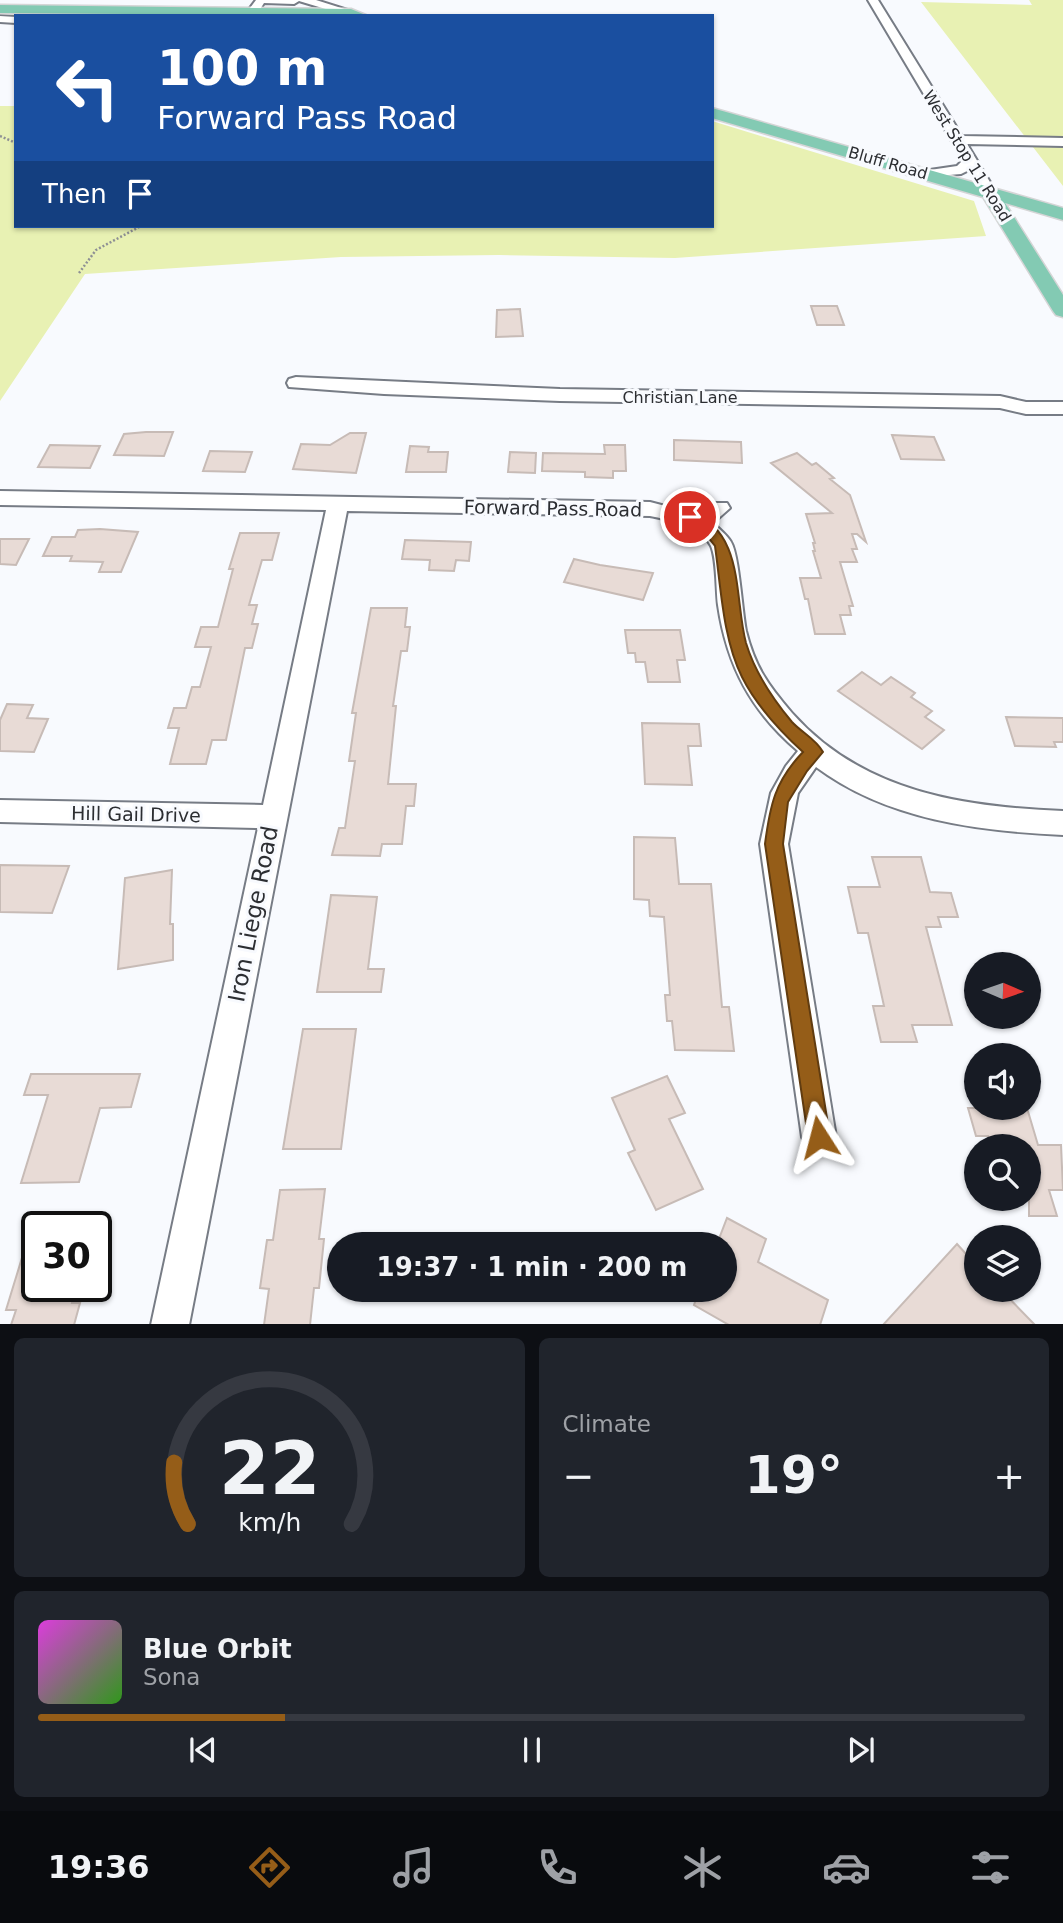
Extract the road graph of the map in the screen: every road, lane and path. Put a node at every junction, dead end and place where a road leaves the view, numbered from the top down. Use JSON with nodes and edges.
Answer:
{"nodes":[{"id":1,"x":304,"y":0,"type":"edge"},
{"id":2,"x":340,"y":0,"type":"edge"},
{"id":3,"x":873,"y":0,"type":"edge"},
{"id":4,"x":284,"y":4,"type":"edge"},
{"id":5,"x":325,"y":6,"type":"junction"},
{"id":6,"x":0,"y":9,"type":"edge"},
{"id":7,"x":103,"y":13,"type":"edge"},
{"id":8,"x":356,"y":14,"type":"edge"},
{"id":9,"x":714,"y":114,"type":"edge"},
{"id":10,"x":957,"y":140,"type":"junction"},
{"id":11,"x":1063,"y":142,"type":"edge"},
{"id":12,"x":970,"y":161,"type":"junction"},
{"id":13,"x":928,"y":174,"type":"junction"},
{"id":14,"x":989,"y":192,"type":"junction"},
{"id":15,"x":1063,"y":214,"type":"edge"},
{"id":16,"x":1009,"y":225,"type":"junction"},
{"id":17,"x":136,"y":228,"type":"edge"},
{"id":18,"x":79,"y":274,"type":"dead end"},
{"id":19,"x":1063,"y":311,"type":"edge"},
{"id":20,"x":296,"y":383,"type":"dead end"},
{"id":21,"x":1063,"y":408,"type":"edge"},
{"id":22,"x":0,"y":498,"type":"edge"},
{"id":23,"x":338,"y":504,"type":"junction"},
{"id":24,"x":719,"y":508,"type":"dead end"},
{"id":25,"x":699,"y":523,"type":"junction"},
{"id":26,"x":814,"y":752,"type":"junction"},
{"id":27,"x":0,"y":811,"type":"edge"},
{"id":28,"x":272,"y":817,"type":"junction"},
{"id":29,"x":1063,"y":823,"type":"edge"},
{"id":30,"x":819,"y":1137,"type":"dead end"},
{"id":31,"x":170,"y":1324,"type":"edge"}],
"edges":[{"from":1,"to":5,"type":"street"},
{"from":2,"to":5,"type":"street"},
{"from":3,"to":10,"type":"street","name":"West Stop 11 Road"},
{"from":4,"to":7,"type":"main road"},
{"from":4,"to":8,"type":"main road"},
{"from":5,"to":8,"type":"street"},
{"from":6,"to":7,"type":"main road"},
{"from":9,"to":13,"type":"main road","name":"Bluff Road"},
{"from":10,"to":11,"type":"street"},
{"from":10,"to":12,"type":"street","name":"West Stop 11 Road"},
{"from":12,"to":13,"type":"street"},
{"from":12,"to":14,"type":"street","name":"West Stop 11 Road"},
{"from":13,"to":14,"type":"main road","name":"Bluff Road"},
{"from":14,"to":15,"type":"main road","name":"Bluff Road"},
{"from":14,"to":16,"type":"main road","name":"West Stop 11 Road"},
{"from":15,"to":16,"type":"main road"},
{"from":16,"to":19,"type":"main road","name":"West Stop 11 Road"},
{"from":17,"to":18,"type":"path"},
{"from":20,"to":21,"type":"street","name":"Christian Lane"},
{"from":22,"to":23,"type":"street","name":"Forward Pass Road"},
{"from":23,"to":25,"type":"street","name":"Forward Pass Road"},
{"from":23,"to":28,"type":"street","name":"Iron Liege Road"},
{"from":24,"to":25,"type":"street"},
{"from":25,"to":26,"type":"street","name":"Forward Pass Road"},
{"from":26,"to":29,"type":"street","name":"Forward Pass Road"},
{"from":26,"to":30,"type":"street"},
{"from":27,"to":28,"type":"street","name":"Hill Gail Drive"},
{"from":28,"to":31,"type":"street","name":"Iron Liege Road"}]}
